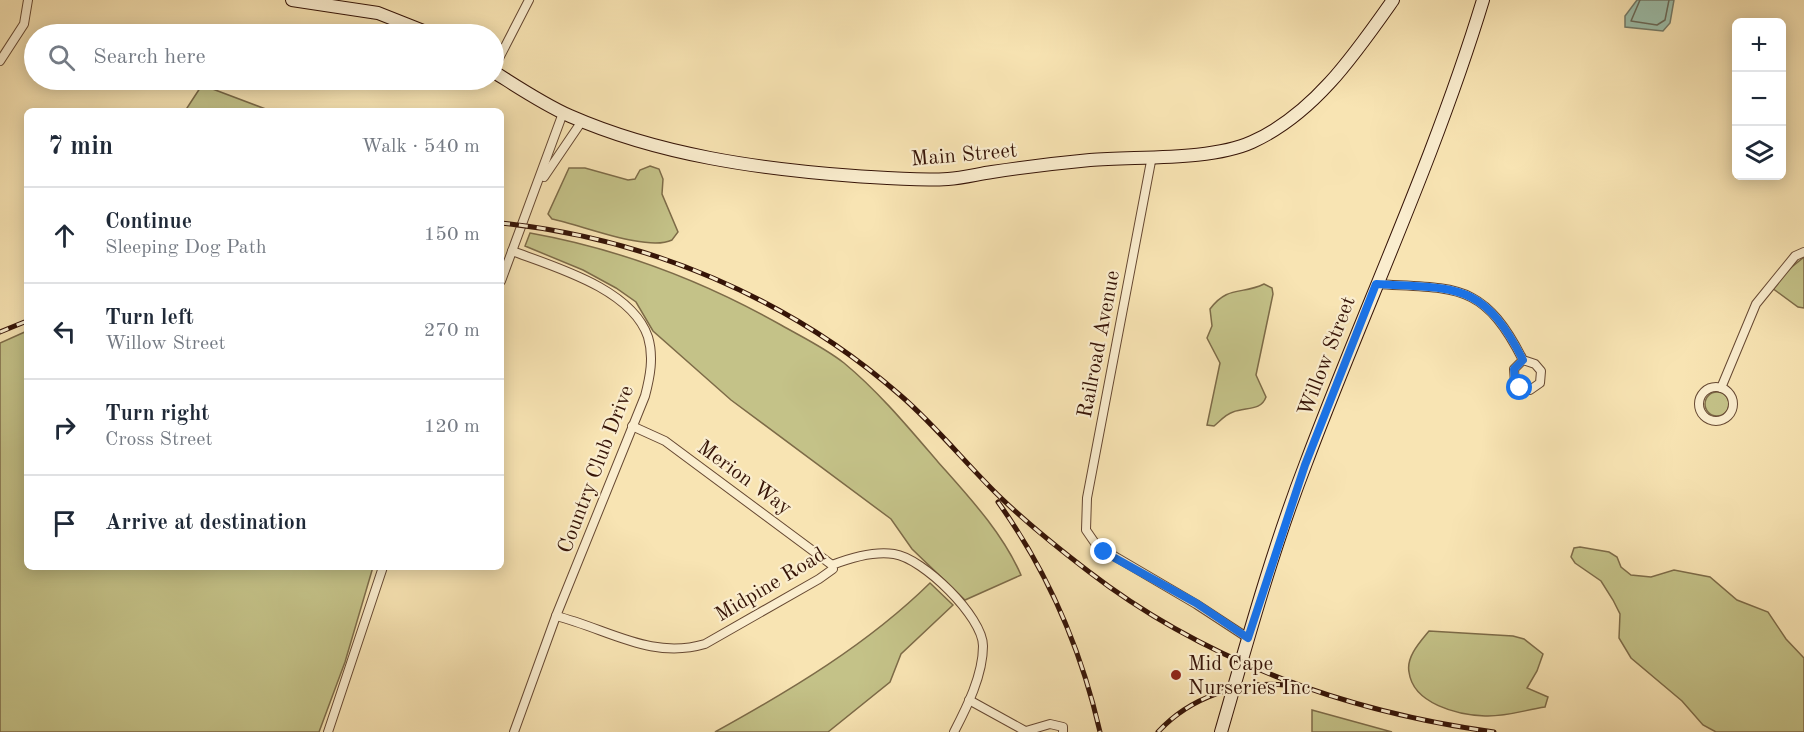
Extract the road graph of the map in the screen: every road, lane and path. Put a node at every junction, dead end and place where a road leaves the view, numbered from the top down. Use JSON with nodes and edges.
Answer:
{"nodes":[{"id":1,"x":28,"y":0,"type":"edge"},
{"id":2,"x":292,"y":0,"type":"edge"},
{"id":3,"x":529,"y":0,"type":"edge"},
{"id":4,"x":1393,"y":0,"type":"edge"},
{"id":5,"x":1483,"y":0,"type":"edge"},
{"id":6,"x":406,"y":24,"type":"edge"},
{"id":7,"x":504,"y":50,"type":"edge"},
{"id":8,"x":0,"y":61,"type":"edge"},
{"id":9,"x":504,"y":76,"type":"edge"},
{"id":10,"x":563,"y":113,"type":"junction"},
{"id":11,"x":582,"y":121,"type":"junction"},
{"id":12,"x":1152,"y":156,"type":"junction"},
{"id":13,"x":539,"y":184,"type":"junction"},
{"id":14,"x":512,"y":251,"type":"junction"},
{"id":15,"x":1804,"y":252,"type":"edge"},
{"id":16,"x":504,"y":273,"type":"edge"},
{"id":17,"x":1376,"y":284,"type":"junction"},
{"id":18,"x":1523,"y":360,"type":"dead end"},
{"id":19,"x":1721,"y":388,"type":"junction"},
{"id":20,"x":632,"y":426,"type":"junction"},
{"id":21,"x":832,"y":565,"type":"junction"},
{"id":22,"x":382,"y":570,"type":"edge"},
{"id":23,"x":556,"y":615,"type":"junction"},
{"id":24,"x":1248,"y":638,"type":"junction"},
{"id":25,"x":969,"y":700,"type":"junction"},
{"id":26,"x":328,"y":732,"type":"edge"},
{"id":27,"x":514,"y":732,"type":"edge"},
{"id":28,"x":954,"y":732,"type":"edge"},
{"id":29,"x":1026,"y":732,"type":"edge"},
{"id":30,"x":1064,"y":732,"type":"edge"},
{"id":31,"x":1221,"y":732,"type":"edge"}],
"edges":[{"from":1,"to":8,"type":"street"},
{"from":2,"to":6,"type":"main road"},
{"from":3,"to":7,"type":"street"},
{"from":4,"to":12,"type":"main road","name":"Main Street"},
{"from":5,"to":17,"type":"main road","name":"Willow Street"},
{"from":9,"to":10,"type":"main road","name":"Main Street"},
{"from":10,"to":11,"type":"main road","name":"Main Street"},
{"from":10,"to":13,"type":"street"},
{"from":11,"to":12,"type":"main road","name":"Main Street"},
{"from":11,"to":13,"type":"street"},
{"from":12,"to":24,"type":"street","name":"Railroad Avenue"},
{"from":13,"to":14,"type":"street"},
{"from":14,"to":16,"type":"street"},
{"from":14,"to":20,"type":"street","name":"Country Club Drive"},
{"from":15,"to":19,"type":"street"},
{"from":17,"to":18,"type":"street"},
{"from":17,"to":24,"type":"main road","name":"Willow Street"},
{"from":19,"to":19,"type":"street"},
{"from":20,"to":21,"type":"street","name":"Merion Way"},
{"from":20,"to":23,"type":"street","name":"Country Club Drive"},
{"from":21,"to":23,"type":"street","name":"Midpine Road"},
{"from":21,"to":25,"type":"street","name":"Midpine Road"},
{"from":22,"to":26,"type":"street"},
{"from":23,"to":27,"type":"street","name":"Country Club Drive"},
{"from":24,"to":31,"type":"main road","name":"Willow Street"},
{"from":25,"to":28,"type":"street","name":"Midpine Road"},
{"from":25,"to":29,"type":"street"},
{"from":29,"to":30,"type":"street"}]}
